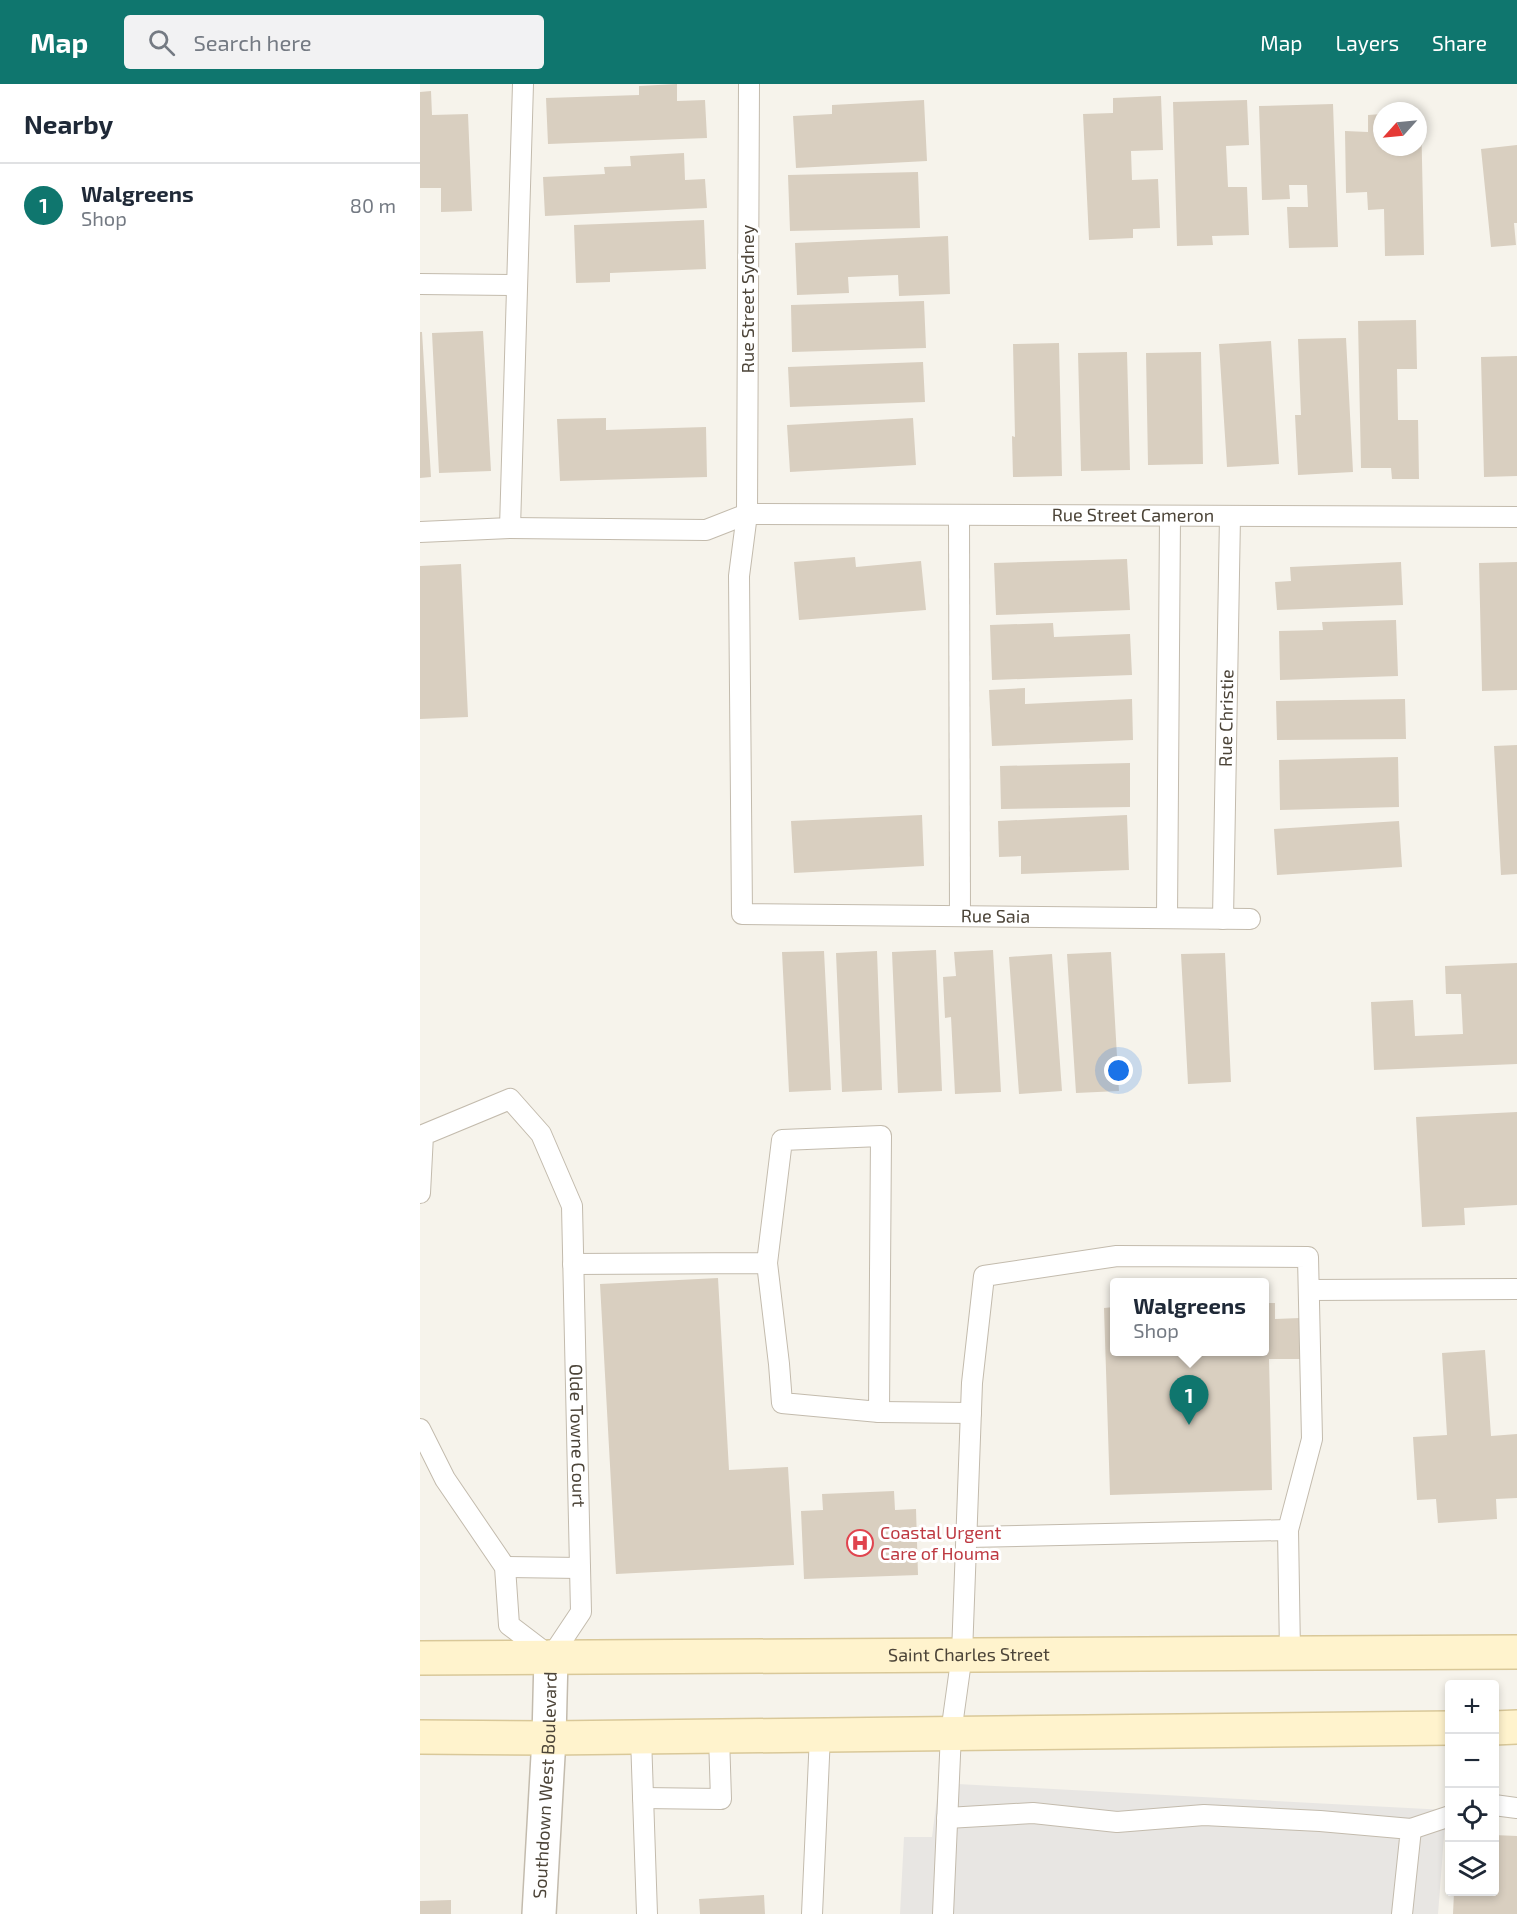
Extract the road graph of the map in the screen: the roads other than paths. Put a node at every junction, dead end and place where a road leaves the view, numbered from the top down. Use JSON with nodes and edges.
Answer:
{"nodes":[{"id":1,"x":523,"y":84,"type":"edge"},
{"id":2,"x":749,"y":84,"type":"edge"},
{"id":3,"x":420,"y":284,"type":"edge"},
{"id":4,"x":517,"y":285,"type":"junction"},
{"id":5,"x":747,"y":514,"type":"junction"},
{"id":6,"x":959,"y":515,"type":"junction"},
{"id":7,"x":1170,"y":516,"type":"junction"},
{"id":8,"x":1230,"y":516,"type":"junction"},
{"id":9,"x":1517,"y":517,"type":"edge"},
{"id":10,"x":510,"y":528,"type":"junction"},
{"id":11,"x":420,"y":532,"type":"edge"},
{"id":12,"x":742,"y":914,"type":"joint"},
{"id":13,"x":960,"y":916,"type":"junction"},
{"id":14,"x":1167,"y":918,"type":"junction"},
{"id":15,"x":1223,"y":919,"type":"junction"},
{"id":16,"x":1250,"y":919,"type":"dead end"},
{"id":17,"x":420,"y":1193,"type":"edge"},
{"id":18,"x":767,"y":1263,"type":"junction"},
{"id":19,"x":573,"y":1264,"type":"junction"},
{"id":20,"x":1517,"y":1289,"type":"edge"},
{"id":21,"x":1309,"y":1290,"type":"junction"},
{"id":22,"x":879,"y":1412,"type":"junction"},
{"id":23,"x":971,"y":1413,"type":"junction"},
{"id":24,"x":420,"y":1429,"type":"edge"},
{"id":25,"x":1288,"y":1530,"type":"junction"},
{"id":26,"x":967,"y":1538,"type":"junction"},
{"id":27,"x":505,"y":1567,"type":"junction"},
{"id":28,"x":580,"y":1568,"type":"junction"},
{"id":29,"x":1517,"y":1652,"type":"edge"},
{"id":30,"x":1290,"y":1653,"type":"junction"},
{"id":31,"x":963,"y":1654,"type":"junction"},
{"id":32,"x":550,"y":1657,"type":"junction"},
{"id":33,"x":420,"y":1658,"type":"edge"},
{"id":34,"x":1517,"y":1727,"type":"edge"},
{"id":35,"x":1445,"y":1728,"type":"edge"},
{"id":36,"x":1499,"y":1728,"type":"edge"},
{"id":37,"x":951,"y":1733,"type":"junction"},
{"id":38,"x":820,"y":1735,"type":"junction"},
{"id":39,"x":719,"y":1736,"type":"junction"},
{"id":40,"x":420,"y":1737,"type":"edge"},
{"id":41,"x":641,"y":1737,"type":"junction"},
{"id":42,"x":549,"y":1738,"type":"junction"},
{"id":43,"x":643,"y":1798,"type":"junction"},
{"id":44,"x":1499,"y":1806,"type":"edge"},
{"id":45,"x":1517,"y":1808,"type":"edge"},
{"id":46,"x":1445,"y":1817,"type":"edge"},
{"id":47,"x":947,"y":1818,"type":"junction"},
{"id":48,"x":1412,"y":1829,"type":"junction"},
{"id":49,"x":539,"y":1914,"type":"edge"},
{"id":50,"x":647,"y":1914,"type":"edge"},
{"id":51,"x":812,"y":1914,"type":"edge"},
{"id":52,"x":943,"y":1914,"type":"edge"},
{"id":53,"x":1402,"y":1914,"type":"edge"}],
"edges":[{"from":1,"to":4,"type":"lane"},
{"from":2,"to":5,"type":"lane","name":"Rue Street Sydney"},
{"from":3,"to":4,"type":"lane"},
{"from":4,"to":10,"type":"lane"},
{"from":5,"to":6,"type":"lane","name":"Rue Street Cameron"},
{"from":5,"to":10,"type":"lane"},
{"from":5,"to":12,"type":"lane","name":"Rue Street Sydney"},
{"from":6,"to":7,"type":"lane","name":"Rue Street Cameron"},
{"from":6,"to":13,"type":"lane"},
{"from":7,"to":8,"type":"lane","name":"Rue Street Cameron"},
{"from":7,"to":14,"type":"lane"},
{"from":8,"to":9,"type":"lane","name":"Rue Street Cameron"},
{"from":8,"to":15,"type":"lane","name":"Rue Christie"},
{"from":10,"to":11,"type":"lane"},
{"from":12,"to":13,"type":"lane","name":"Rue Saia"},
{"from":13,"to":14,"type":"lane","name":"Rue Saia"},
{"from":14,"to":15,"type":"lane","name":"Rue Saia"},
{"from":15,"to":16,"type":"lane","name":"Rue Saia"},
{"from":17,"to":19,"type":"lane","name":"Olde Towne Court"},
{"from":18,"to":19,"type":"lane"},
{"from":18,"to":22,"type":"lane"},
{"from":18,"to":22,"type":"lane"},
{"from":19,"to":28,"type":"lane","name":"Olde Towne Court"},
{"from":20,"to":21,"type":"lane"},
{"from":21,"to":23,"type":"lane"},
{"from":21,"to":25,"type":"lane"},
{"from":22,"to":23,"type":"lane"},
{"from":23,"to":26,"type":"lane"},
{"from":24,"to":27,"type":"lane"},
{"from":25,"to":26,"type":"lane"},
{"from":25,"to":30,"type":"lane"},
{"from":26,"to":31,"type":"lane"},
{"from":27,"to":28,"type":"lane"},
{"from":27,"to":32,"type":"lane"},
{"from":28,"to":32,"type":"lane","name":"Olde Towne Court"},
{"from":29,"to":30,"type":"street","name":"Saint Charles Street"},
{"from":30,"to":31,"type":"street","name":"Saint Charles Street"},
{"from":31,"to":32,"type":"street","name":"Saint Charles Street"},
{"from":31,"to":37,"type":"lane"},
{"from":32,"to":33,"type":"street","name":"Saint Charles Street"},
{"from":32,"to":42,"type":"street","name":"Southdown West Boulevard"},
{"from":34,"to":36,"type":"street"},
{"from":35,"to":37,"type":"street"},
{"from":37,"to":38,"type":"street"},
{"from":37,"to":47,"type":"lane"},
{"from":38,"to":39,"type":"street"},
{"from":38,"to":51,"type":"lane"},
{"from":39,"to":41,"type":"street"},
{"from":39,"to":43,"type":"lane"},
{"from":40,"to":42,"type":"street"},
{"from":41,"to":42,"type":"street"},
{"from":41,"to":43,"type":"lane"},
{"from":42,"to":49,"type":"street","name":"Southdown West Boulevard"},
{"from":43,"to":50,"type":"lane"},
{"from":44,"to":45,"type":"lane"},
{"from":46,"to":48,"type":"lane"},
{"from":47,"to":48,"type":"lane"},
{"from":47,"to":52,"type":"lane"},
{"from":48,"to":53,"type":"lane"}]}
